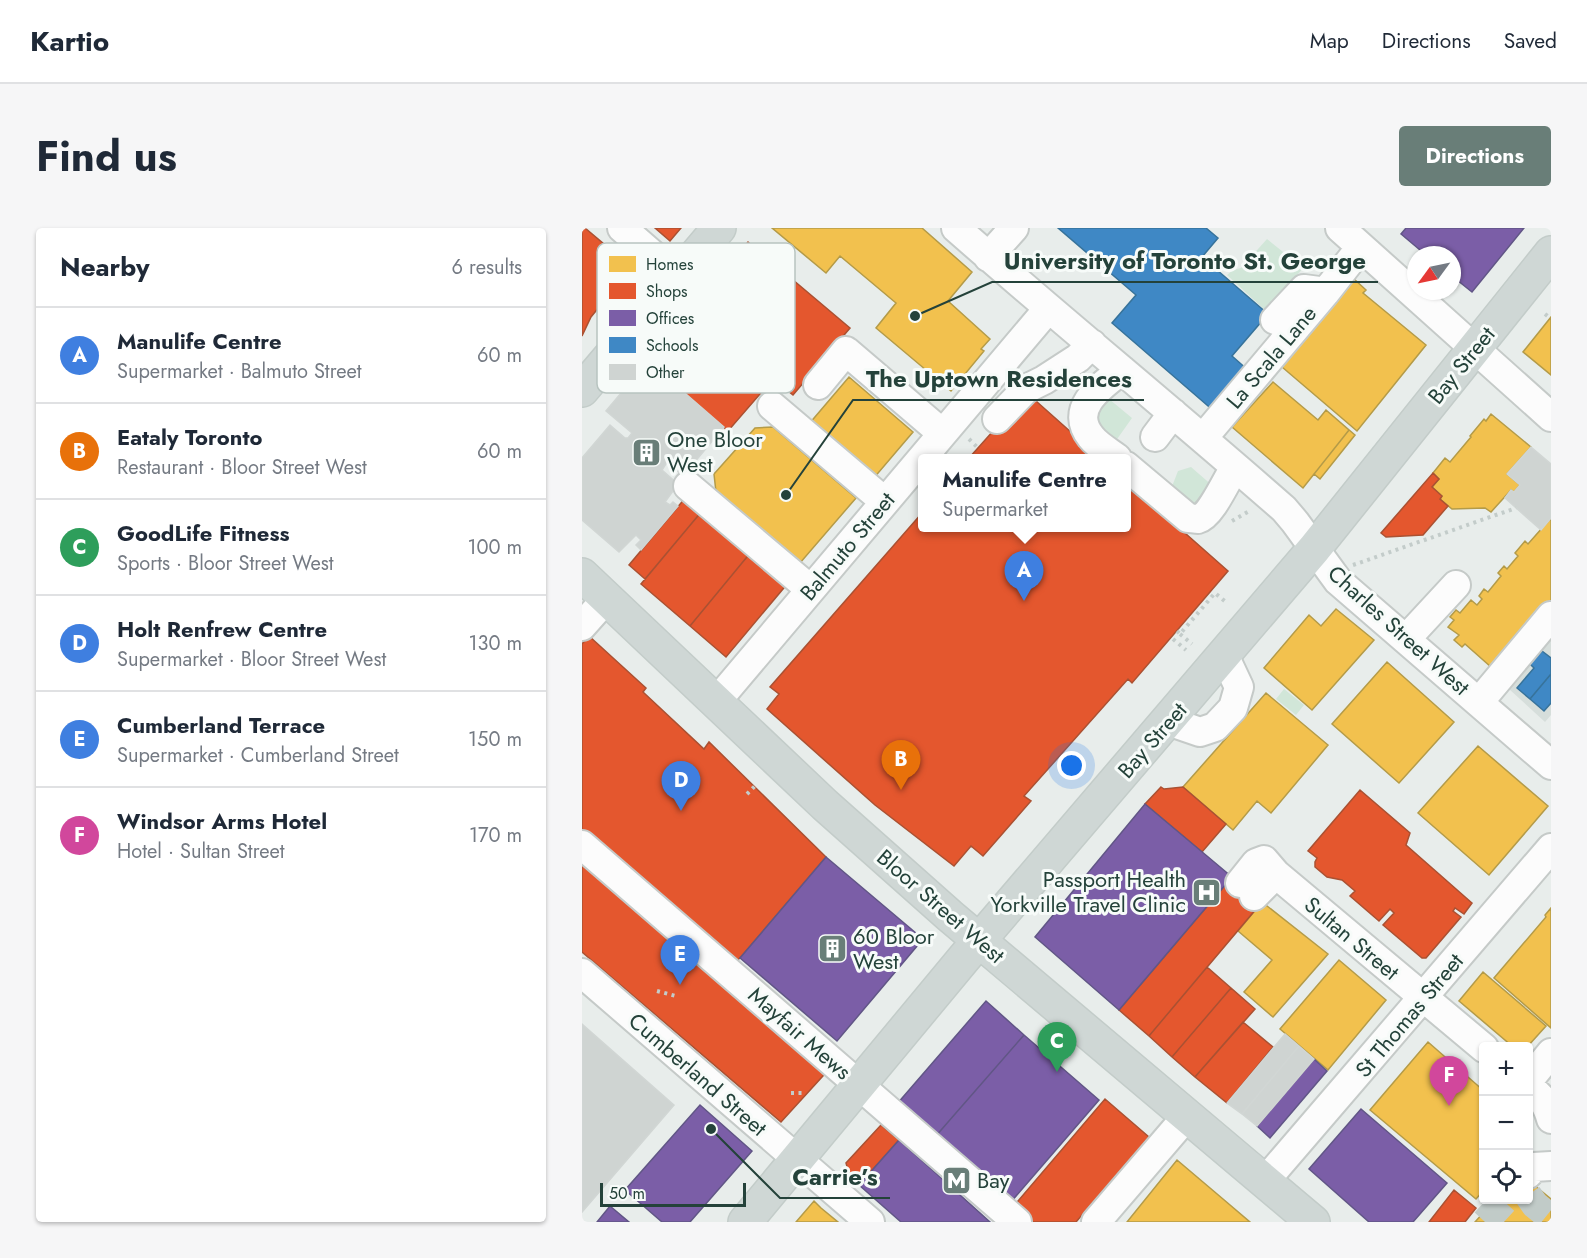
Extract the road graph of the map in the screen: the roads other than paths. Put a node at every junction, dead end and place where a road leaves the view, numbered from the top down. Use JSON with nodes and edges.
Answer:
{"nodes":[{"id":1,"x":622,"y":228,"type":"edge"},
{"id":2,"x":719,"y":228,"type":"edge"},
{"id":3,"x":956,"y":228,"type":"edge"},
{"id":4,"x":1014,"y":228,"type":"edge"},
{"id":5,"x":1340,"y":228,"type":"edge"},
{"id":6,"x":639,"y":243,"type":"edge"},
{"id":7,"x":706,"y":243,"type":"edge"},
{"id":8,"x":1361,"y":247,"type":"junction"},
{"id":9,"x":1551,"y":253,"type":"edge"},
{"id":10,"x":988,"y":257,"type":"junction"},
{"id":11,"x":1325,"y":293,"type":"junction"},
{"id":12,"x":1048,"y":309,"type":"junction"},
{"id":13,"x":1275,"y":320,"type":"dead end"},
{"id":14,"x":1092,"y":344,"type":"junction"},
{"id":15,"x":1474,"y":349,"type":"junction"},
{"id":16,"x":1122,"y":370,"type":"junction"},
{"id":17,"x":597,"y":372,"type":"edge"},
{"id":18,"x":818,"y":384,"type":"dead end"},
{"id":19,"x":582,"y":390,"type":"edge"},
{"id":20,"x":772,"y":406,"type":"dead end"},
{"id":21,"x":1173,"y":413,"type":"junction"},
{"id":22,"x":1551,"y":417,"type":"edge"},
{"id":23,"x":997,"y":419,"type":"dead end"},
{"id":24,"x":954,"y":435,"type":"junction"},
{"id":25,"x":1155,"y":438,"type":"dead end"},
{"id":26,"x":1203,"y":438,"type":"junction"},
{"id":27,"x":934,"y":454,"type":"edge"},
{"id":28,"x":1111,"y":454,"type":"edge"},
{"id":29,"x":1236,"y":467,"type":"junction"},
{"id":30,"x":918,"y":469,"type":"edge"},
{"id":31,"x":1131,"y":470,"type":"edge"},
{"id":32,"x":688,"y":486,"type":"dead end"},
{"id":33,"x":884,"y":501,"type":"junction"},
{"id":34,"x":1314,"y":549,"type":"junction"},
{"id":35,"x":582,"y":575,"type":"edge"},
{"id":36,"x":1456,"y":585,"type":"dead end"},
{"id":37,"x":810,"y":589,"type":"junction"},
{"id":38,"x":607,"y":598,"type":"junction"},
{"id":39,"x":1551,"y":616,"type":"edge"},
{"id":40,"x":582,"y":626,"type":"edge"},
{"id":41,"x":1406,"y":639,"type":"junction"},
{"id":42,"x":716,"y":702,"type":"junction"},
{"id":43,"x":1479,"y":702,"type":"junction"},
{"id":44,"x":1551,"y":765,"type":"edge"},
{"id":45,"x":582,"y":845,"type":"edge"},
{"id":46,"x":1551,"y":848,"type":"edge"},
{"id":47,"x":1247,"y":889,"type":"dead end"},
{"id":48,"x":979,"y":941,"type":"junction"},
{"id":49,"x":582,"y":973,"type":"edge"},
{"id":50,"x":1423,"y":998,"type":"junction"},
{"id":51,"x":1479,"y":1044,"type":"edge"},
{"id":52,"x":1551,"y":1053,"type":"edge"},
{"id":53,"x":1533,"y":1075,"type":"edge"},
{"id":54,"x":859,"y":1085,"type":"junction"},
{"id":55,"x":1533,"y":1090,"type":"edge"},
{"id":56,"x":1187,"y":1116,"type":"junction"},
{"id":57,"x":1551,"y":1119,"type":"edge"},
{"id":58,"x":798,"y":1160,"type":"junction"},
{"id":59,"x":1551,"y":1166,"type":"edge"},
{"id":60,"x":1533,"y":1168,"type":"edge"},
{"id":61,"x":1265,"y":1181,"type":"junction"},
{"id":62,"x":745,"y":1222,"type":"edge"},
{"id":63,"x":870,"y":1222,"type":"edge"},
{"id":64,"x":1017,"y":1222,"type":"edge"},
{"id":65,"x":1096,"y":1222,"type":"edge"},
{"id":66,"x":1313,"y":1222,"type":"edge"}],
"edges":[{"from":1,"to":6,"type":"street"},
{"from":2,"to":7,"type":"main road"},
{"from":3,"to":10,"type":"street","name":"Charles Street West"},
{"from":4,"to":10,"type":"street"},
{"from":5,"to":8,"type":"street"},
{"from":8,"to":11,"type":"street","name":"La Scala Lane"},
{"from":8,"to":15,"type":"street"},
{"from":9,"to":15,"type":"main road","name":"Bay Street"},
{"from":10,"to":12,"type":"street","name":"Charles Street West"},
{"from":11,"to":13,"type":"street"},
{"from":11,"to":26,"type":"street","name":"La Scala Lane"},
{"from":12,"to":14,"type":"street","name":"Charles Street West"},
{"from":12,"to":24,"type":"street","name":"Balmuto Street"},
{"from":14,"to":16,"type":"street","name":"Charles Street West"},
{"from":14,"to":23,"type":"street"},
{"from":15,"to":22,"type":"street"},
{"from":15,"to":34,"type":"main road","name":"Bay Street"},
{"from":16,"to":21,"type":"street","name":"Charles Street West"},
{"from":16,"to":28,"type":"street"},
{"from":17,"to":19,"type":"main road"},
{"from":18,"to":24,"type":"street"},
{"from":20,"to":33,"type":"street"},
{"from":21,"to":25,"type":"street"},
{"from":21,"to":26,"type":"street","name":"Charles Street West"},
{"from":24,"to":27,"type":"street","name":"Balmuto Street"},
{"from":26,"to":29,"type":"street","name":"Charles Street West"},
{"from":29,"to":31,"type":"street"},
{"from":29,"to":34,"type":"street","name":"Charles Street West"},
{"from":30,"to":33,"type":"street","name":"Balmuto Street"},
{"from":32,"to":37,"type":"street"},
{"from":33,"to":37,"type":"street","name":"Balmuto Street"},
{"from":34,"to":41,"type":"street","name":"Charles Street West"},
{"from":34,"to":48,"type":"main road","name":"Bay Street"},
{"from":35,"to":38,"type":"main road","name":"Bloor Street West"},
{"from":36,"to":41,"type":"street"},
{"from":37,"to":42,"type":"street","name":"Balmuto Street"},
{"from":38,"to":40,"type":"street"},
{"from":38,"to":42,"type":"main road","name":"Bloor Street West"},
{"from":39,"to":43,"type":"street"},
{"from":41,"to":43,"type":"street","name":"Charles Street West"},
{"from":42,"to":48,"type":"main road","name":"Bloor Street West"},
{"from":43,"to":44,"type":"street","name":"Charles Street West"},
{"from":45,"to":54,"type":"street","name":"Mayfair Mews"},
{"from":46,"to":50,"type":"street","name":"St Thomas Street"},
{"from":47,"to":50,"type":"street","name":"Sultan Street"},
{"from":48,"to":54,"type":"main road","name":"Bay Street"},
{"from":48,"to":56,"type":"main road","name":"Bloor Street West"},
{"from":49,"to":58,"type":"street","name":"Cumberland Street"},
{"from":50,"to":51,"type":"street","name":"Sultan Street"},
{"from":50,"to":61,"type":"street","name":"St Thomas Street"},
{"from":52,"to":53,"type":"street"},
{"from":54,"to":58,"type":"main road","name":"Bay Street"},
{"from":54,"to":64,"type":"street","name":"Mayfair Mews"},
{"from":55,"to":57,"type":"street"},
{"from":56,"to":61,"type":"main road","name":"Bloor Street West"},
{"from":56,"to":65,"type":"street"},
{"from":58,"to":62,"type":"main road","name":"Bay Street"},
{"from":58,"to":63,"type":"street","name":"Cumberland Street"},
{"from":59,"to":60,"type":"street"},
{"from":61,"to":66,"type":"main road","name":"Bloor Street West"}]}
